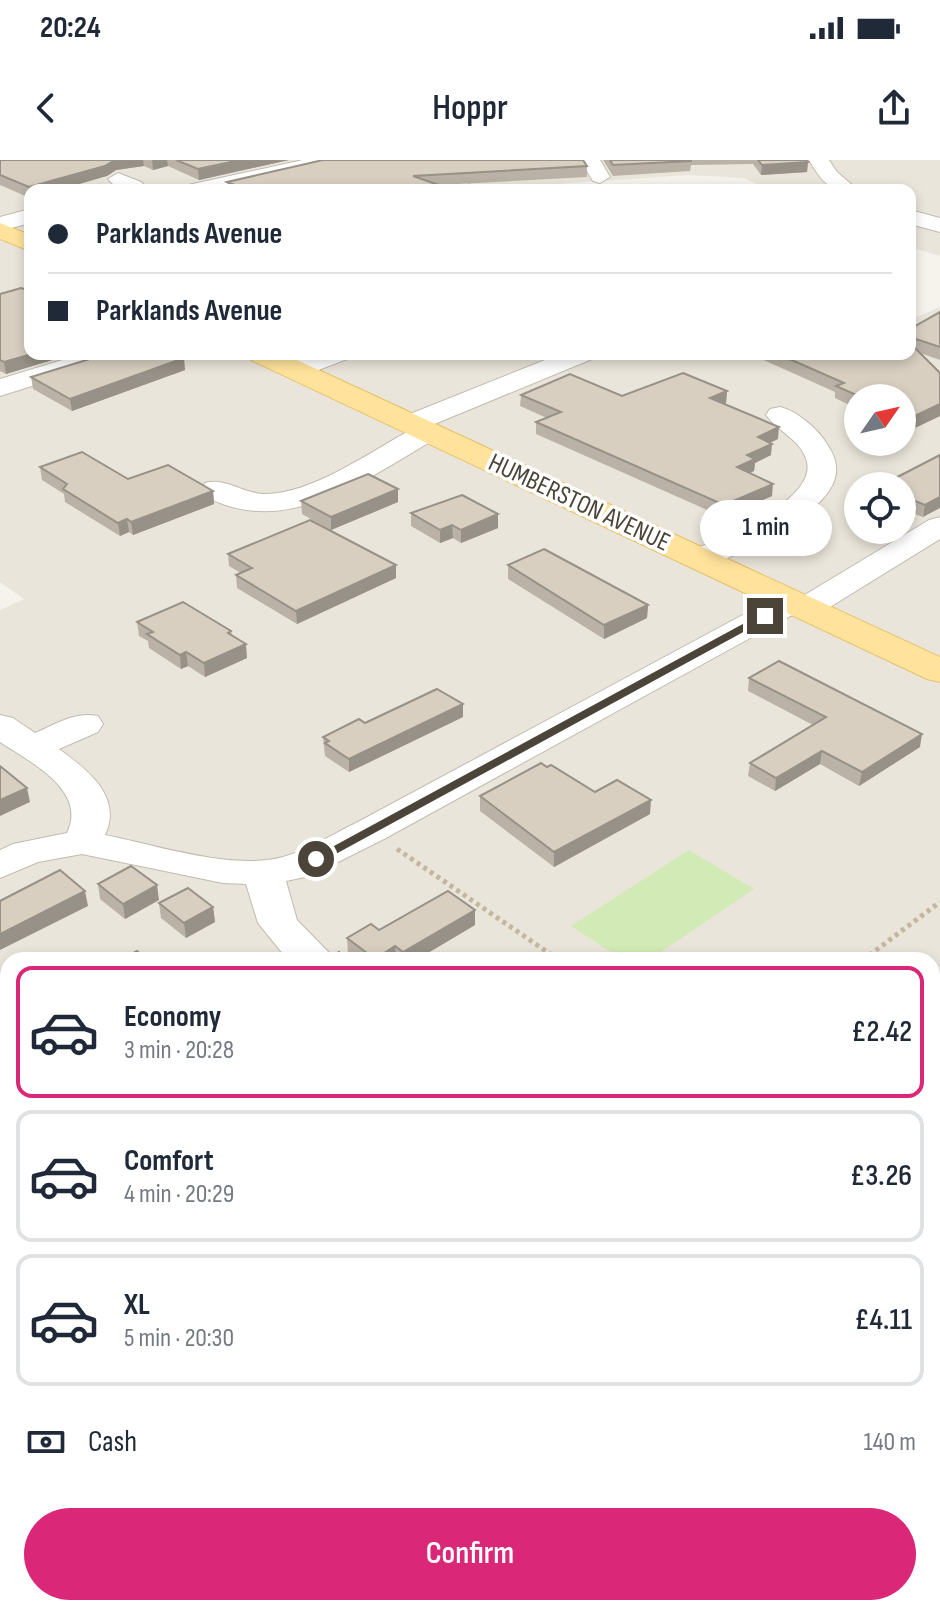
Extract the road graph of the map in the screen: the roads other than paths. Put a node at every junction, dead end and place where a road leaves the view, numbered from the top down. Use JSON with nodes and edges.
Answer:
{"nodes":[{"id":1,"x":331,"y":160,"type":"edge"},
{"id":2,"x":819,"y":160,"type":"edge"},
{"id":3,"x":223,"y":184,"type":"edge"},
{"id":4,"x":839,"y":184,"type":"edge"},
{"id":5,"x":24,"y":218,"type":"edge"},
{"id":6,"x":916,"y":219,"type":"edge"},
{"id":7,"x":940,"y":225,"type":"edge"},
{"id":8,"x":0,"y":227,"type":"edge"},
{"id":9,"x":24,"y":241,"type":"edge"},
{"id":10,"x":90,"y":360,"type":"edge"},
{"id":11,"x":273,"y":360,"type":"edge"},
{"id":12,"x":322,"y":360,"type":"edge"},
{"id":13,"x":570,"y":360,"type":"edge"},
{"id":14,"x":294,"y":370,"type":"junction"},
{"id":15,"x":0,"y":388,"type":"edge"},
{"id":16,"x":780,"y":415,"type":"dead end"},
{"id":17,"x":419,"y":428,"type":"junction"},
{"id":18,"x":215,"y":489,"type":"edge"},
{"id":19,"x":940,"y":526,"type":"edge"},
{"id":20,"x":700,"y":559,"type":"junction"},
{"id":21,"x":798,"y":605,"type":"junction"},
{"id":22,"x":940,"y":671,"type":"edge"},
{"id":23,"x":85,"y":724,"type":"dead end"},
{"id":24,"x":0,"y":726,"type":"edge"},
{"id":25,"x":31,"y":749,"type":"junction"},
{"id":26,"x":82,"y":842,"type":"junction"},
{"id":27,"x":0,"y":866,"type":"edge"},
{"id":28,"x":265,"y":873,"type":"junction"},
{"id":29,"x":296,"y":952,"type":"edge"}],
"edges":[{"from":1,"to":3,"type":"street"},
{"from":2,"to":4,"type":"street"},
{"from":5,"to":8,"type":"street"},
{"from":6,"to":7,"type":"street"},
{"from":8,"to":9,"type":"main road"},
{"from":10,"to":15,"type":"street"},
{"from":11,"to":14,"type":"main road","name":"HUMBERSTON AVENUE"},
{"from":12,"to":14,"type":"street"},
{"from":13,"to":17,"type":"street"},
{"from":14,"to":17,"type":"main road","name":"HUMBERSTON AVENUE"},
{"from":16,"to":20,"type":"street"},
{"from":17,"to":18,"type":"street"},
{"from":17,"to":20,"type":"main road","name":"HUMBERSTON AVENUE"},
{"from":19,"to":21,"type":"street"},
{"from":20,"to":21,"type":"main road","name":"HUMBERSTON AVENUE"},
{"from":21,"to":22,"type":"main road","name":"HUMBERSTON AVENUE"},
{"from":21,"to":28,"type":"street"},
{"from":23,"to":25,"type":"street"},
{"from":24,"to":25,"type":"street"},
{"from":25,"to":26,"type":"street"},
{"from":26,"to":27,"type":"street"},
{"from":26,"to":28,"type":"street"},
{"from":28,"to":29,"type":"street"}]}
